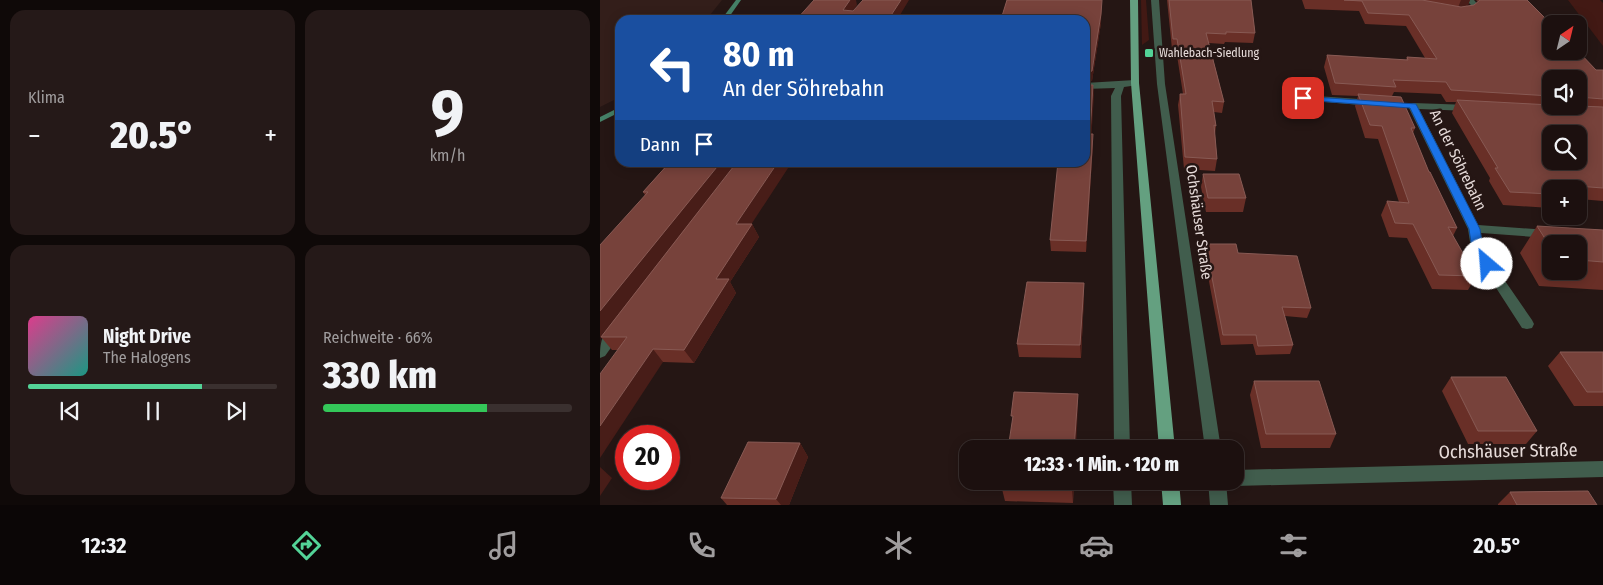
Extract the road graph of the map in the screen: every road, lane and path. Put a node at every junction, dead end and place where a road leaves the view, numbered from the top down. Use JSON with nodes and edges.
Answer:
{"nodes":[{"id":1,"x":1134,"y":0,"type":"edge"},
{"id":2,"x":1155,"y":0,"type":"edge"},
{"id":3,"x":1470,"y":0,"type":"edge"},
{"id":4,"x":1457,"y":14,"type":"edge"},
{"id":5,"x":1135,"y":83,"type":"junction"},
{"id":6,"x":1121,"y":85,"type":"junction"},
{"id":7,"x":1090,"y":86,"type":"edge"},
{"id":8,"x":1303,"y":98,"type":"dead end"},
{"id":9,"x":1386,"y":104,"type":"edge"},
{"id":10,"x":1482,"y":109,"type":"edge"},
{"id":11,"x":1474,"y":229,"type":"junction"},
{"id":12,"x":1551,"y":235,"type":"edge"},
{"id":13,"x":624,"y":320,"type":"edge"},
{"id":14,"x":1528,"y":324,"type":"dead end"},
{"id":15,"x":600,"y":352,"type":"edge"},
{"id":16,"x":1122,"y":440,"type":"edge"},
{"id":17,"x":1166,"y":440,"type":"edge"},
{"id":18,"x":1211,"y":440,"type":"edge"},
{"id":19,"x":1603,"y":469,"type":"edge"},
{"id":20,"x":1244,"y":478,"type":"edge"},
{"id":21,"x":1122,"y":490,"type":"edge"},
{"id":22,"x":1171,"y":490,"type":"edge"},
{"id":23,"x":1218,"y":490,"type":"edge"},
{"id":24,"x":1123,"y":505,"type":"edge"},
{"id":25,"x":1172,"y":505,"type":"edge"},
{"id":26,"x":1219,"y":505,"type":"edge"}],
"edges":[{"from":1,"to":5,"type":"main road"},
{"from":2,"to":18,"type":"street","name":"Ochshäuser Straße"},
{"from":3,"to":4,"type":"street"},
{"from":5,"to":6,"type":"street"},
{"from":5,"to":17,"type":"main road"},
{"from":6,"to":7,"type":"street"},
{"from":6,"to":16,"type":"street"},
{"from":8,"to":9,"type":"street"},
{"from":10,"to":11,"type":"street","name":"An der Söhrebahn"},
{"from":11,"to":12,"type":"street","name":"An der Söhrebahn"},
{"from":11,"to":14,"type":"street","name":"An der Söhrebahn"},
{"from":13,"to":15,"type":"street"},
{"from":19,"to":20,"type":"street","name":"Ochshäuser Straße"},
{"from":21,"to":24,"type":"street"},
{"from":22,"to":25,"type":"main road"},
{"from":23,"to":26,"type":"street"}]}
